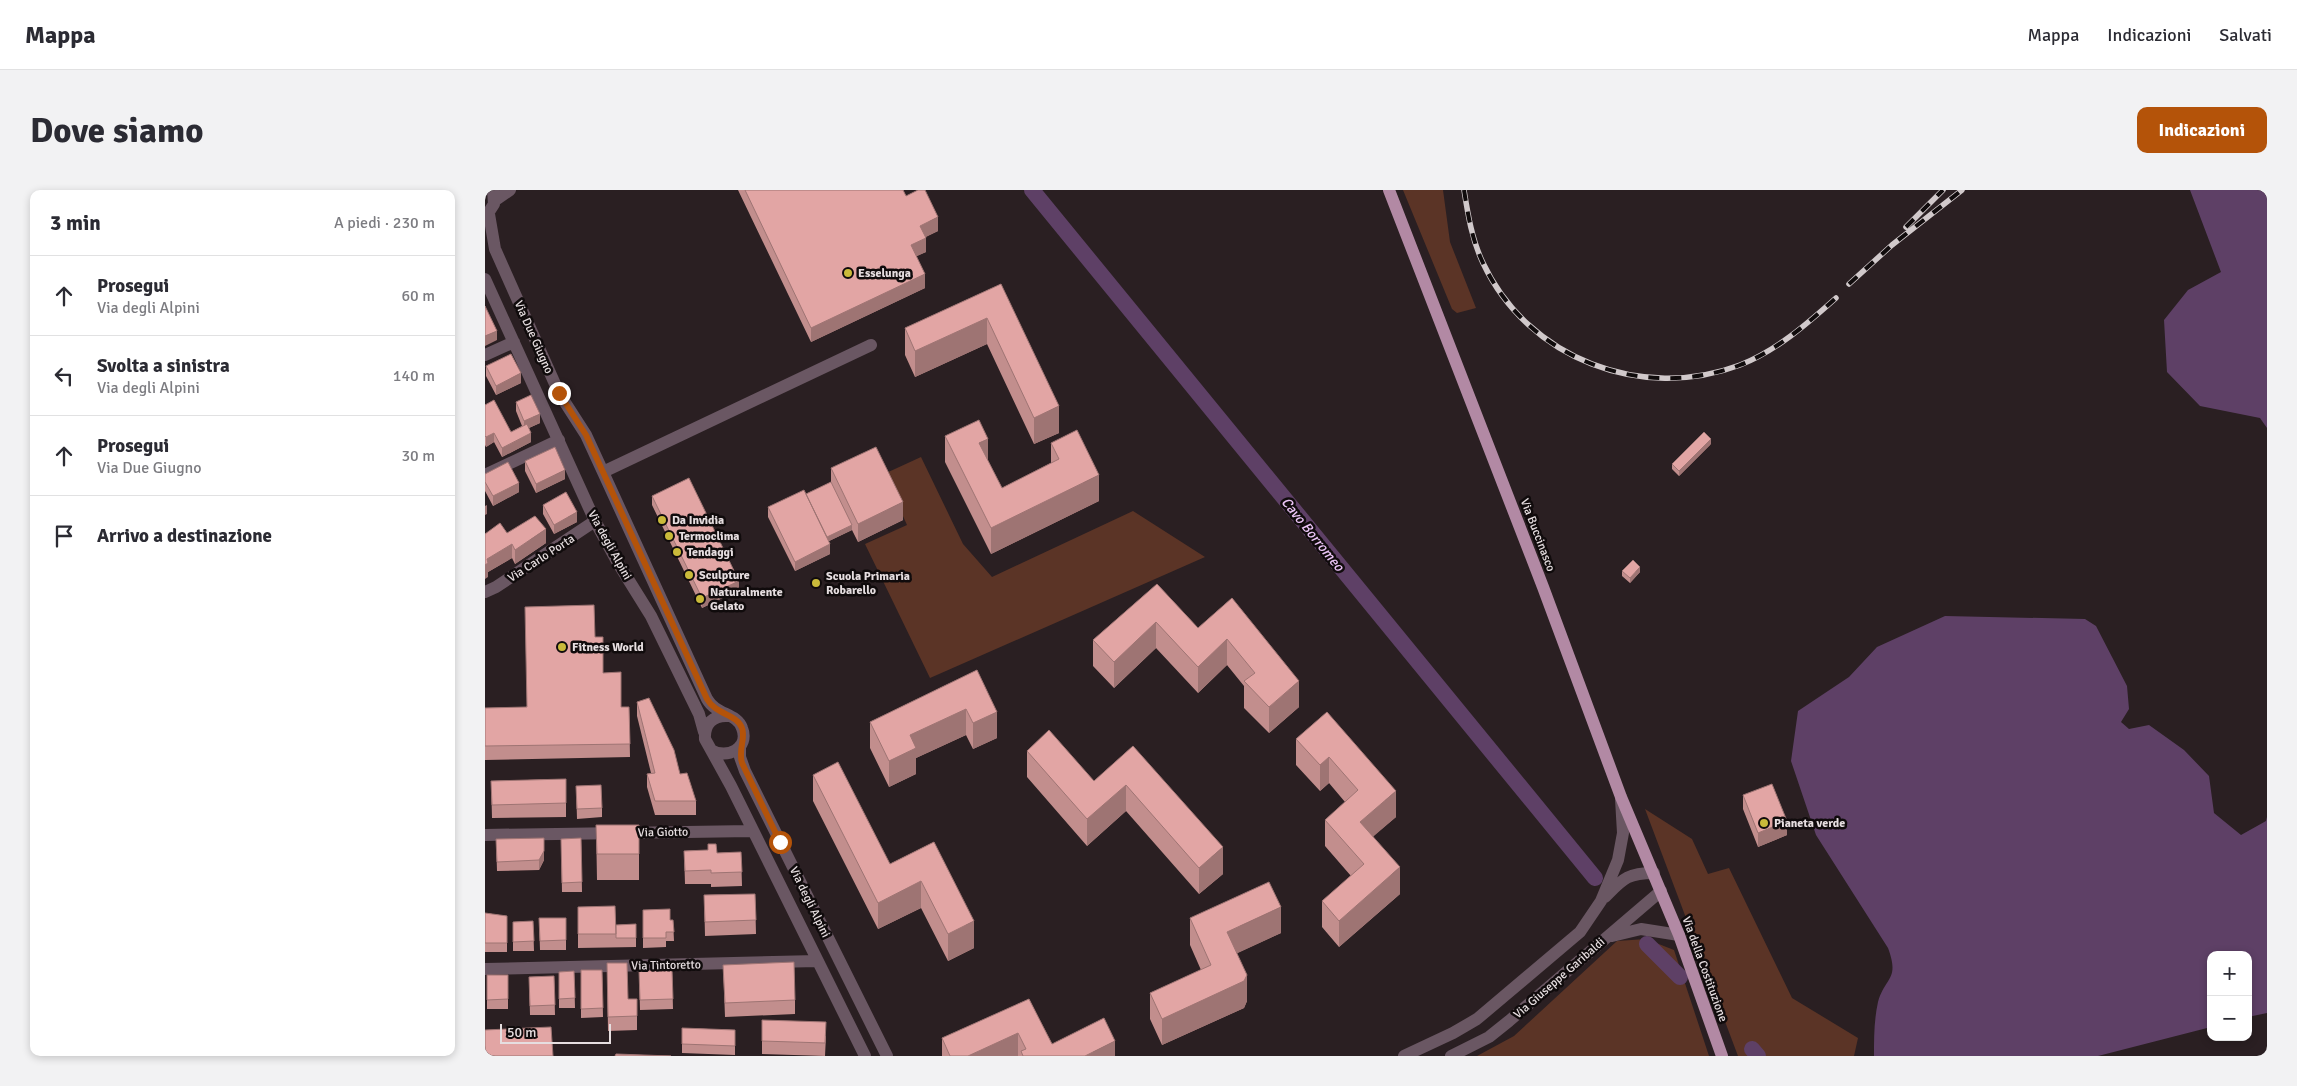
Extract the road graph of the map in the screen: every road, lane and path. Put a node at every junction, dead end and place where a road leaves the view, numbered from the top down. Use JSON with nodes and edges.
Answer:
{"nodes":[{"id":1,"x":510,"y":190,"type":"edge"},
{"id":2,"x":1389,"y":190,"type":"edge"},
{"id":3,"x":493,"y":195,"type":"edge"},
{"id":4,"x":487,"y":216,"type":"edge"},
{"id":5,"x":485,"y":278,"type":"edge"},
{"id":6,"x":514,"y":342,"type":"junction"},
{"id":7,"x":871,"y":345,"type":"dead end"},
{"id":8,"x":485,"y":355,"type":"edge"},
{"id":9,"x":559,"y":440,"type":"junction"},
{"id":10,"x":595,"y":454,"type":"joint"},
{"id":11,"x":571,"y":465,"type":"joint"},
{"id":12,"x":603,"y":472,"type":"junction"},
{"id":13,"x":485,"y":475,"type":"edge"},
{"id":14,"x":595,"y":521,"type":"junction"},
{"id":15,"x":485,"y":592,"type":"edge"},
{"id":16,"x":728,"y":716,"type":"junction"},
{"id":17,"x":705,"y":732,"type":"junction"},
{"id":18,"x":740,"y":746,"type":"junction"},
{"id":19,"x":711,"y":750,"type":"junction"},
{"id":20,"x":1621,"y":797,"type":"junction"},
{"id":21,"x":751,"y":831,"type":"junction"},
{"id":22,"x":485,"y":835,"type":"edge"},
{"id":23,"x":1654,"y":873,"type":"junction"},
{"id":24,"x":1661,"y":891,"type":"junction"},
{"id":25,"x":1601,"y":901,"type":"junction"},
{"id":26,"x":1679,"y":935,"type":"junction"},
{"id":27,"x":1607,"y":937,"type":"junction"},
{"id":28,"x":817,"y":961,"type":"junction"},
{"id":29,"x":485,"y":969,"type":"edge"},
{"id":30,"x":865,"y":1056,"type":"edge"},
{"id":31,"x":887,"y":1056,"type":"edge"},
{"id":32,"x":1403,"y":1056,"type":"edge"},
{"id":33,"x":1451,"y":1056,"type":"edge"},
{"id":34,"x":1722,"y":1056,"type":"edge"}],
"edges":[{"from":1,"to":3,"type":"street"},
{"from":2,"to":20,"type":"main road","name":"Via Buccinasco"},
{"from":3,"to":4,"type":"street"},
{"from":4,"to":10,"type":"street","name":"Via Due Giugno"},
{"from":5,"to":6,"type":"street","name":"Via Due Giugno"},
{"from":6,"to":8,"type":"street"},
{"from":6,"to":9,"type":"street","name":"Via Due Giugno"},
{"from":7,"to":12,"type":"street"},
{"from":9,"to":11,"type":"street","name":"Via Due Giugno"},
{"from":9,"to":13,"type":"street"},
{"from":10,"to":12,"type":"street","name":"Via degli Alpini"},
{"from":11,"to":14,"type":"street","name":"Via degli Alpini"},
{"from":12,"to":16,"type":"street","name":"Via degli Alpini"},
{"from":14,"to":15,"type":"street","name":"Via Carlo Porta"},
{"from":14,"to":17,"type":"street","name":"Via degli Alpini"},
{"from":16,"to":17,"type":"street"},
{"from":16,"to":18,"type":"street"},
{"from":17,"to":19,"type":"street"},
{"from":18,"to":19,"type":"street"},
{"from":18,"to":31,"type":"street","name":"Via degli Alpini"},
{"from":19,"to":21,"type":"street"},
{"from":20,"to":23,"type":"main road","name":"Via Buccinasco"},
{"from":20,"to":25,"type":"street"},
{"from":21,"to":22,"type":"street","name":"Via Giotto"},
{"from":21,"to":28,"type":"street"},
{"from":23,"to":24,"type":"main road","name":"Via Buccinasco"},
{"from":23,"to":25,"type":"street"},
{"from":24,"to":26,"type":"main road","name":"Via della Costituzione"},
{"from":24,"to":27,"type":"street","name":"Via Giuseppe Garibaldi"},
{"from":25,"to":32,"type":"street","name":"Via Giuseppe Garibaldi"},
{"from":26,"to":27,"type":"street"},
{"from":26,"to":34,"type":"main road","name":"Via della Costituzione"},
{"from":27,"to":33,"type":"street","name":"Via Giuseppe Garibaldi"},
{"from":28,"to":29,"type":"street","name":"Via Tintoretto"},
{"from":28,"to":30,"type":"street"}]}
